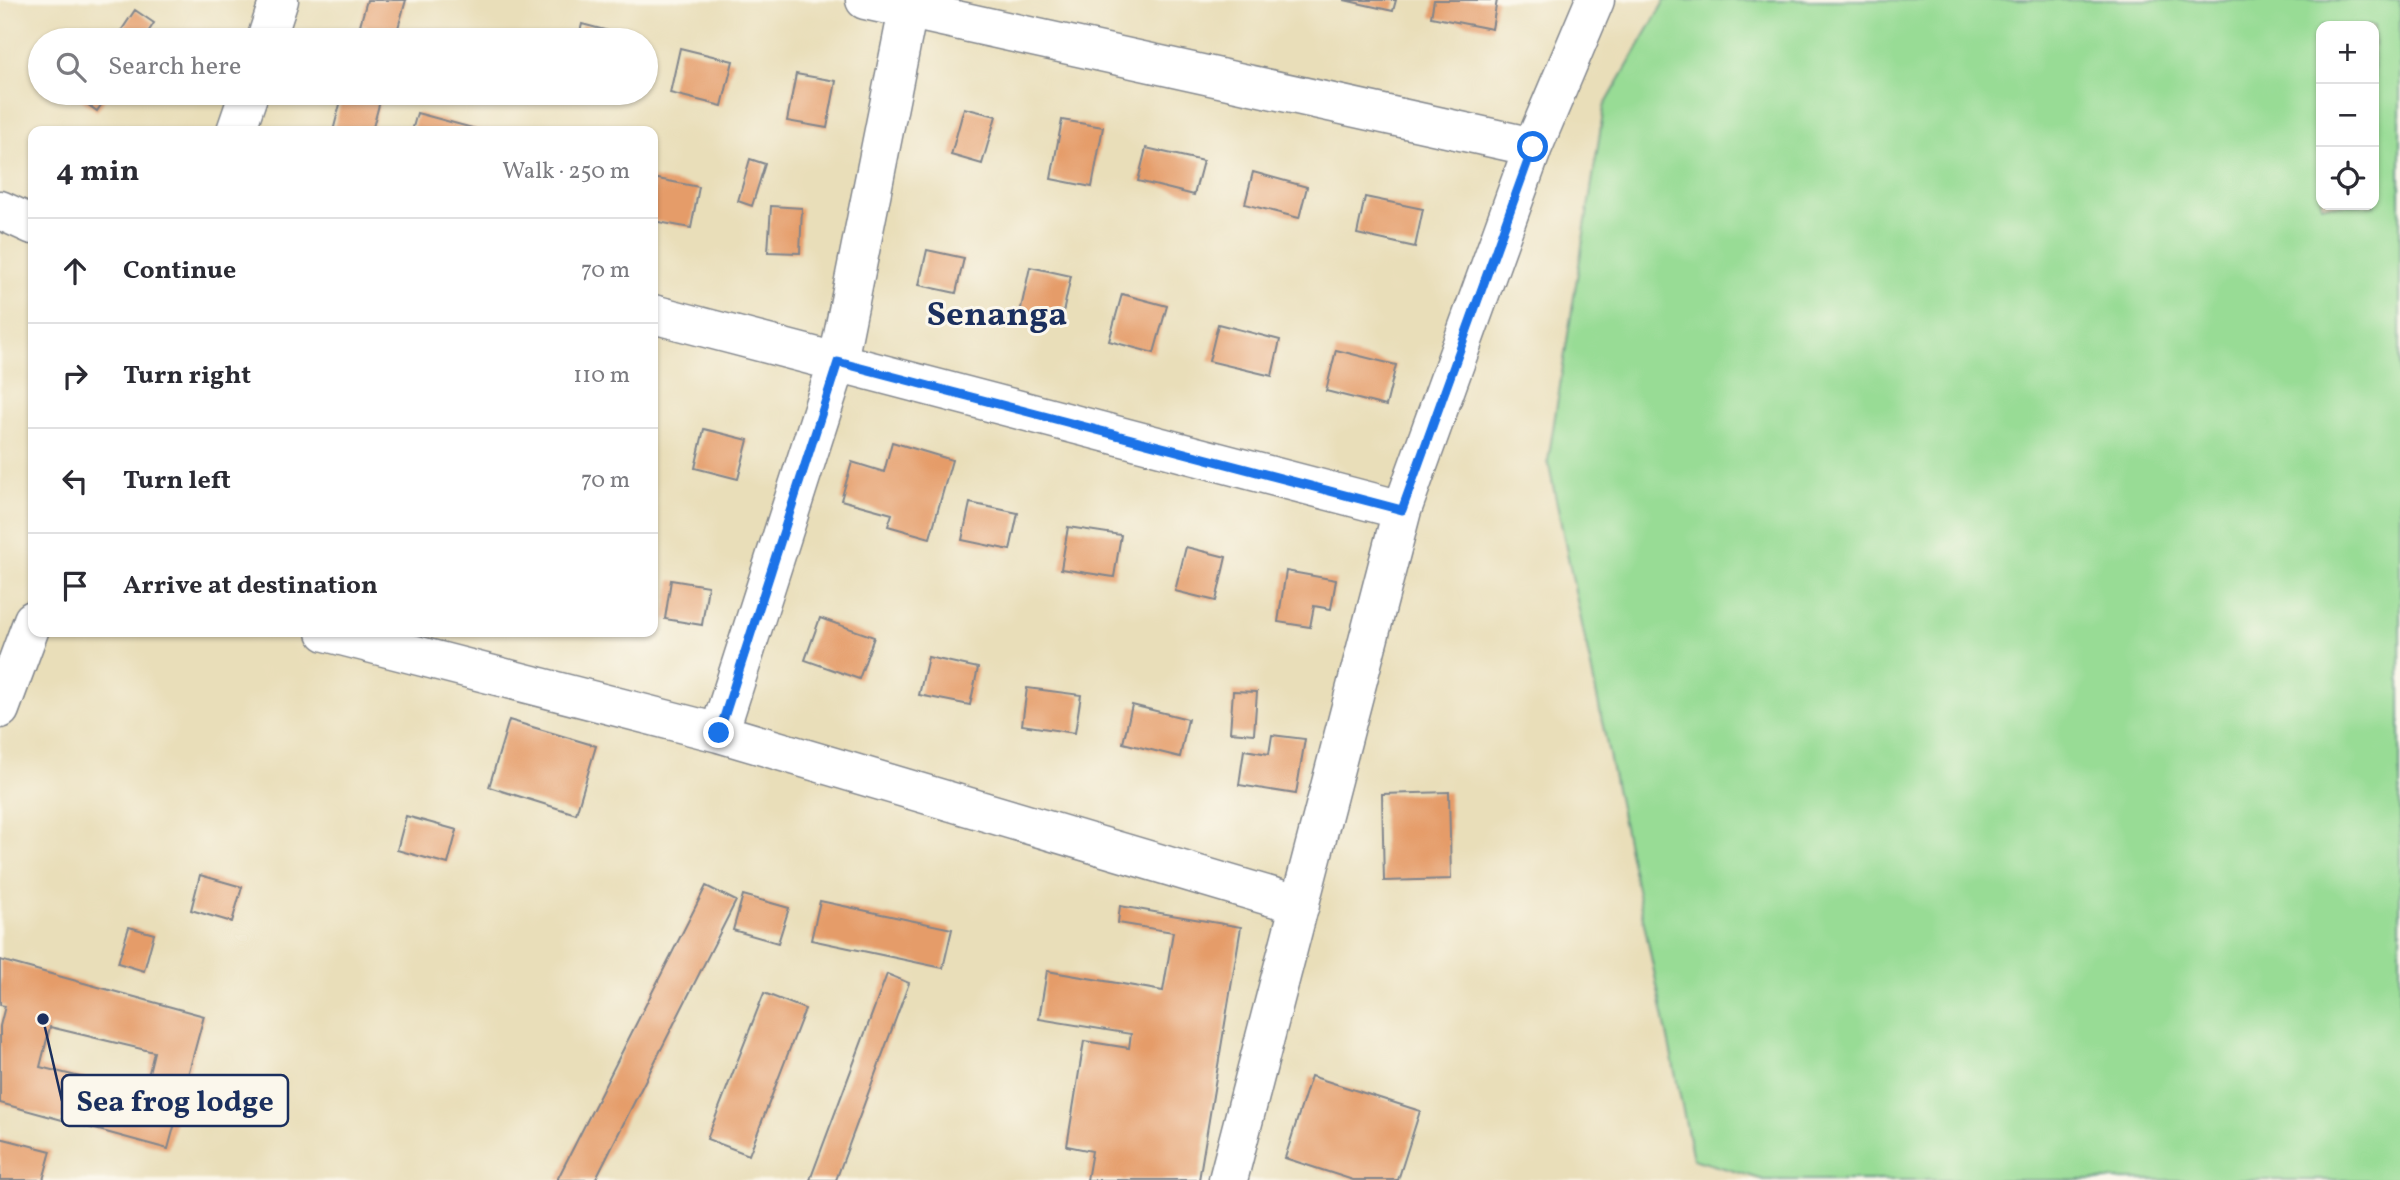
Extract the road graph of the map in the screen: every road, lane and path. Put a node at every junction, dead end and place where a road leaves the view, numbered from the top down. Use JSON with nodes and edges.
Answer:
{"nodes":[{"id":1,"x":279,"y":0,"type":"edge"},
{"id":2,"x":864,"y":0,"type":"edge"},
{"id":3,"x":1595,"y":0,"type":"edge"},
{"id":4,"x":910,"y":4,"type":"edge"},
{"id":5,"x":270,"y":28,"type":"edge"},
{"id":6,"x":245,"y":105,"type":"edge"},
{"id":7,"x":238,"y":126,"type":"edge"},
{"id":8,"x":1533,"y":147,"type":"junction"},
{"id":9,"x":0,"y":210,"type":"edge"},
{"id":10,"x":28,"y":223,"type":"edge"},
{"id":11,"x":658,"y":315,"type":"edge"},
{"id":12,"x":838,"y":362,"type":"junction"},
{"id":13,"x":1402,"y":510,"type":"junction"},
{"id":14,"x":28,"y":633,"type":"edge"},
{"id":15,"x":345,"y":637,"type":"edge"},
{"id":16,"x":0,"y":709,"type":"edge"},
{"id":17,"x":719,"y":733,"type":"junction"},
{"id":18,"x":1300,"y":905,"type":"junction"},
{"id":19,"x":1228,"y":1180,"type":"edge"}],
"edges":[{"from":1,"to":5,"type":"street"},
{"from":2,"to":4,"type":"street"},
{"from":3,"to":8,"type":"street"},
{"from":4,"to":8,"type":"street"},
{"from":4,"to":12,"type":"street"},
{"from":6,"to":7,"type":"street"},
{"from":8,"to":13,"type":"street"},
{"from":9,"to":10,"type":"street"},
{"from":11,"to":12,"type":"street"},
{"from":12,"to":13,"type":"street"},
{"from":12,"to":17,"type":"street"},
{"from":13,"to":18,"type":"street"},
{"from":14,"to":16,"type":"street"},
{"from":15,"to":17,"type":"street"},
{"from":17,"to":18,"type":"street"},
{"from":18,"to":19,"type":"street"}]}
